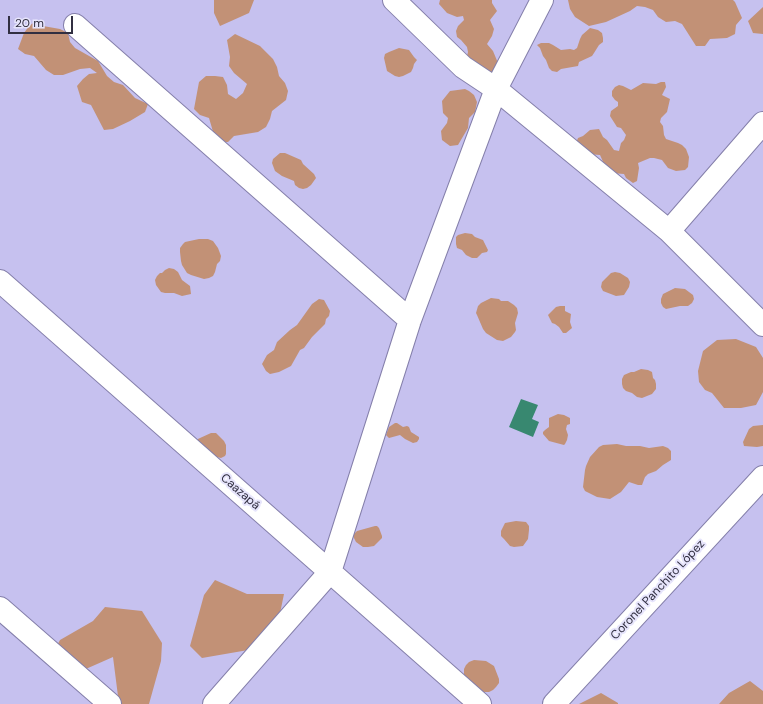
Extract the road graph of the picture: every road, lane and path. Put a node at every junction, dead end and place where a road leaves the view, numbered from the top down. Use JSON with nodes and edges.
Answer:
{"nodes":[{"id":1,"x":394,"y":0,"type":"edge"},
{"id":2,"x":542,"y":0,"type":"edge"},
{"id":3,"x":75,"y":25,"type":"dead end"},
{"id":4,"x":496,"y":89,"type":"junction"},
{"id":5,"x":763,"y":122,"type":"edge"},
{"id":6,"x":669,"y":231,"type":"junction"},
{"id":7,"x":0,"y":281,"type":"edge"},
{"id":8,"x":410,"y":320,"type":"junction"},
{"id":9,"x":763,"y":325,"type":"edge"},
{"id":10,"x":763,"y":477,"type":"edge"},
{"id":11,"x":330,"y":572,"type":"junction"},
{"id":12,"x":0,"y":608,"type":"edge"},
{"id":13,"x":110,"y":704,"type":"edge"},
{"id":14,"x":214,"y":704,"type":"edge"},
{"id":15,"x":480,"y":704,"type":"edge"},
{"id":16,"x":554,"y":704,"type":"edge"}],
"edges":[{"from":1,"to":4,"type":"street"},
{"from":2,"to":4,"type":"street"},
{"from":3,"to":8,"type":"street"},
{"from":4,"to":6,"type":"street"},
{"from":4,"to":8,"type":"street"},
{"from":5,"to":6,"type":"street"},
{"from":6,"to":9,"type":"street"},
{"from":7,"to":11,"type":"street","name":"Caazapá"},
{"from":8,"to":11,"type":"street"},
{"from":10,"to":16,"type":"street","name":"Coronel Panchito López"},
{"from":11,"to":14,"type":"street"},
{"from":11,"to":15,"type":"street","name":"Caazapá"},
{"from":12,"to":13,"type":"street"}]}
